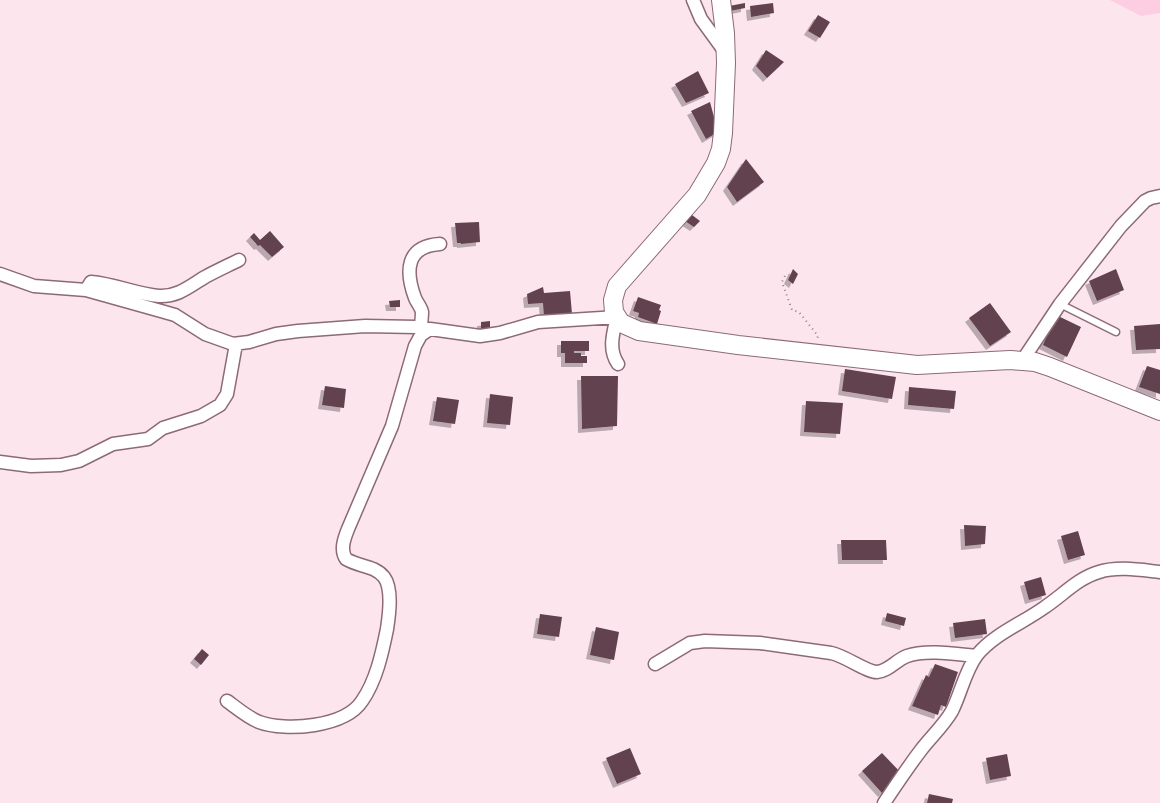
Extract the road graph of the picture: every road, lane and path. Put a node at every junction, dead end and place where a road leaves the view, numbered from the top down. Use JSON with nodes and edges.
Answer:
{"nodes":[{"id":1,"x":693,"y":0,"type":"edge"},
{"id":2,"x":721,"y":0,"type":"edge"},
{"id":3,"x":725,"y":52,"type":"junction"},
{"id":4,"x":1160,"y":196,"type":"edge"},
{"id":5,"x":440,"y":244,"type":"dead end"},
{"id":6,"x":239,"y":260,"type":"dead end"},
{"id":7,"x":0,"y":274,"type":"edge"},
{"id":8,"x":785,"y":276,"type":"dead end"},
{"id":9,"x":86,"y":290,"type":"junction"},
{"id":10,"x":1060,"y":304,"type":"junction"},
{"id":11,"x":617,"y":317,"type":"junction"},
{"id":12,"x":425,"y":329,"type":"junction"},
{"id":13,"x":1116,"y":332,"type":"dead end"},
{"id":14,"x":236,"y":344,"type":"junction"},
{"id":15,"x":814,"y":354,"type":"junction"},
{"id":16,"x":1022,"y":361,"type":"junction"},
{"id":17,"x":618,"y":364,"type":"dead end"},
{"id":18,"x":1160,"y":411,"type":"edge"},
{"id":19,"x":0,"y":462,"type":"edge"},
{"id":20,"x":1160,"y":572,"type":"edge"},
{"id":21,"x":976,"y":656,"type":"junction"},
{"id":22,"x":655,"y":664,"type":"dead end"},
{"id":23,"x":227,"y":701,"type":"dead end"},
{"id":24,"x":884,"y":803,"type":"edge"}],
"edges":[{"from":1,"to":3,"type":"street"},
{"from":2,"to":3,"type":"street"},
{"from":3,"to":11,"type":"street"},
{"from":4,"to":10,"type":"street"},
{"from":5,"to":12,"type":"street"},
{"from":6,"to":9,"type":"street"},
{"from":7,"to":9,"type":"street"},
{"from":8,"to":15,"type":"path"},
{"from":9,"to":14,"type":"street"},
{"from":10,"to":13,"type":"lane"},
{"from":10,"to":16,"type":"street"},
{"from":11,"to":12,"type":"street"},
{"from":11,"to":15,"type":"street"},
{"from":11,"to":17,"type":"street"},
{"from":12,"to":14,"type":"street"},
{"from":12,"to":23,"type":"street"},
{"from":14,"to":19,"type":"street"},
{"from":15,"to":16,"type":"street"},
{"from":16,"to":18,"type":"street"},
{"from":20,"to":21,"type":"street"},
{"from":21,"to":22,"type":"street"},
{"from":21,"to":24,"type":"street"}]}
